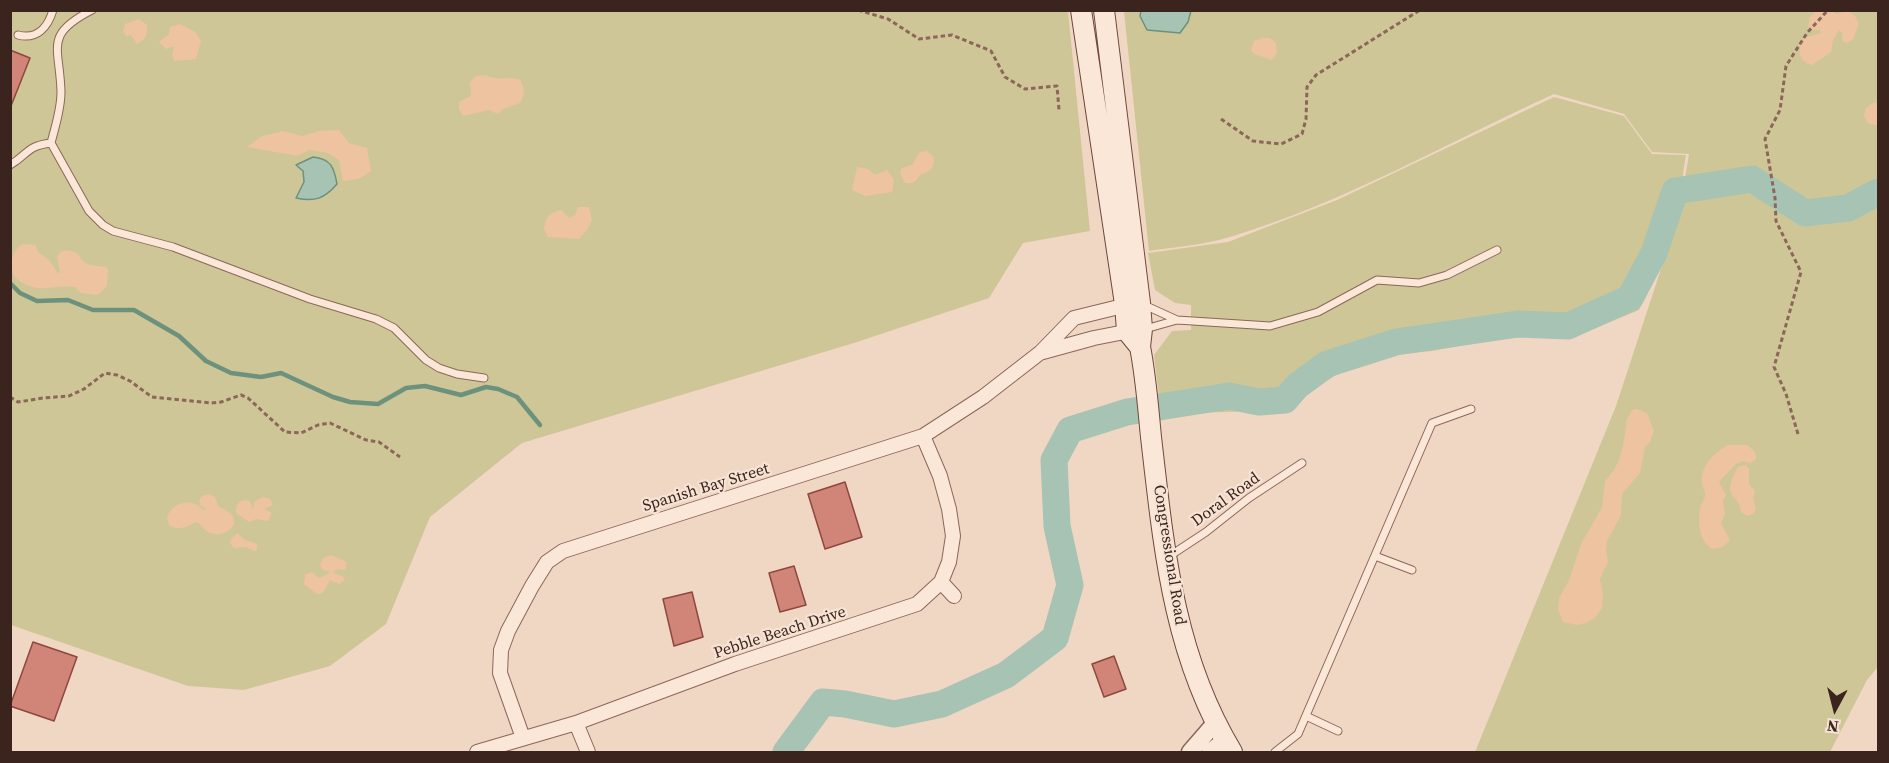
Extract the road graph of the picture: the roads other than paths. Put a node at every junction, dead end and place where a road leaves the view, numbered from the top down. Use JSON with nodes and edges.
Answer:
{"nodes":[{"id":1,"x":53,"y":10,"type":"edge"},
{"id":2,"x":92,"y":10,"type":"edge"},
{"id":3,"x":1080,"y":10,"type":"edge"},
{"id":4,"x":1104,"y":10,"type":"edge"},
{"id":5,"x":18,"y":35,"type":"dead end"},
{"id":6,"x":51,"y":143,"type":"junction"},
{"id":7,"x":10,"y":165,"type":"edge"},
{"id":8,"x":1497,"y":250,"type":"dead end"},
{"id":9,"x":1132,"y":304,"type":"junction"},
{"id":10,"x":1180,"y":321,"type":"junction"},
{"id":11,"x":1136,"y":336,"type":"junction"},
{"id":12,"x":1041,"y":352,"type":"junction"},
{"id":13,"x":484,"y":378,"type":"dead end"},
{"id":14,"x":1471,"y":409,"type":"dead end"},
{"id":15,"x":923,"y":436,"type":"junction"},
{"id":16,"x":1302,"y":463,"type":"dead end"},
{"id":17,"x":1375,"y":556,"type":"junction"},
{"id":18,"x":1166,"y":558,"type":"junction"},
{"id":19,"x":1412,"y":570,"type":"dead end"},
{"id":20,"x":941,"y":582,"type":"junction"},
{"id":21,"x":954,"y":596,"type":"dead end"},
{"id":22,"x":1306,"y":716,"type":"junction"},
{"id":23,"x":1216,"y":722,"type":"junction"},
{"id":24,"x":576,"y":723,"type":"junction"},
{"id":25,"x":1338,"y":730,"type":"dead end"},
{"id":26,"x":523,"y":738,"type":"junction"},
{"id":27,"x":1223,"y":748,"type":"edge"},
{"id":28,"x":477,"y":753,"type":"edge"},
{"id":29,"x":588,"y":753,"type":"edge"},
{"id":30,"x":1190,"y":753,"type":"edge"},
{"id":31,"x":1275,"y":753,"type":"edge"}],
"edges":[{"from":1,"to":5,"type":"lane"},
{"from":2,"to":6,"type":"lane"},
{"from":3,"to":9,"type":"main road","name":"Congressional Road"},
{"from":4,"to":9,"type":"main road","name":"Congressional Road"},
{"from":6,"to":7,"type":"lane"},
{"from":6,"to":13,"type":"lane"},
{"from":8,"to":10,"type":"lane"},
{"from":9,"to":10,"type":"lane"},
{"from":9,"to":11,"type":"main road","name":"Congressional Road"},
{"from":9,"to":12,"type":"street","name":"Spanish Bay Street"},
{"from":10,"to":11,"type":"lane"},
{"from":11,"to":12,"type":"street","name":"Spanish Bay Street"},
{"from":11,"to":18,"type":"main road","name":"Congressional Road"},
{"from":12,"to":15,"type":"street","name":"Spanish Bay Street"},
{"from":14,"to":17,"type":"lane"},
{"from":15,"to":20,"type":"street","name":"Pebble Beach Drive"},
{"from":15,"to":26,"type":"street","name":"Spanish Bay Street"},
{"from":16,"to":18,"type":"lane","name":"Doral Road"},
{"from":17,"to":19,"type":"lane"},
{"from":17,"to":22,"type":"lane"},
{"from":18,"to":23,"type":"main road","name":"Congressional Road"},
{"from":20,"to":21,"type":"street"},
{"from":20,"to":24,"type":"street","name":"Pebble Beach Drive"},
{"from":22,"to":25,"type":"lane"},
{"from":22,"to":31,"type":"lane"},
{"from":23,"to":27,"type":"main road","name":"Congressional Road"},
{"from":23,"to":30,"type":"street"},
{"from":24,"to":26,"type":"street","name":"Pebble Beach Drive"},
{"from":24,"to":29,"type":"street"},
{"from":26,"to":28,"type":"street","name":"Pebble Beach Drive"}]}
